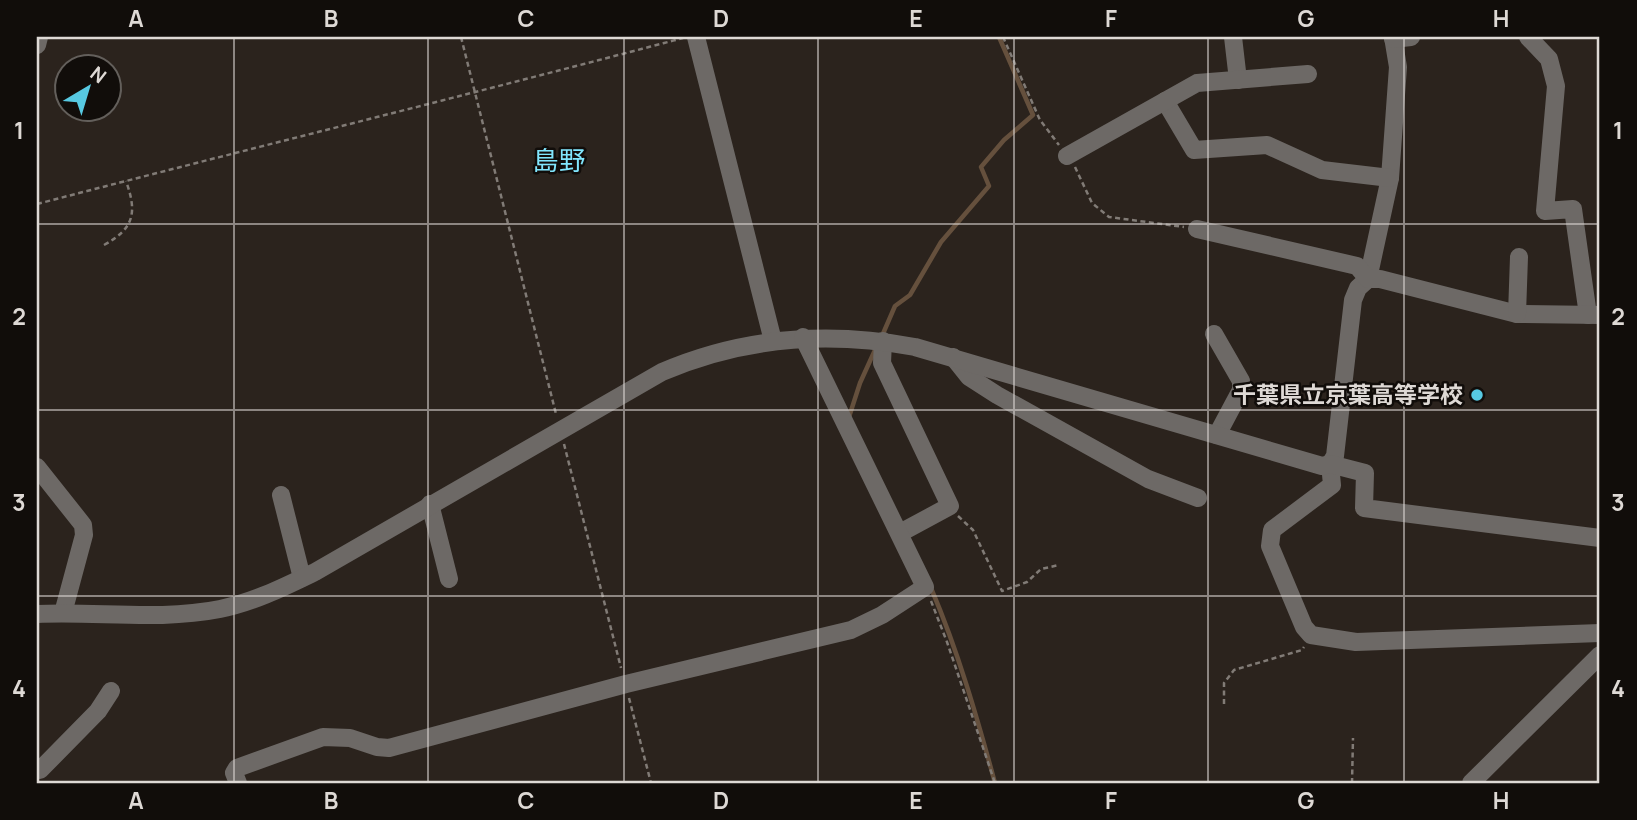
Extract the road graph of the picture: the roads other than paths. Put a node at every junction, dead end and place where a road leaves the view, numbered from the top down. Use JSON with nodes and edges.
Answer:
{"nodes":[{"id":1,"x":39,"y":37,"type":"edge"},
{"id":2,"x":696,"y":37,"type":"edge"},
{"id":3,"x":1233,"y":37,"type":"edge"},
{"id":4,"x":1412,"y":37,"type":"edge"},
{"id":5,"x":1528,"y":37,"type":"edge"},
{"id":6,"x":1393,"y":38,"type":"edge"},
{"id":7,"x":37,"y":45,"type":"edge"},
{"id":8,"x":1308,"y":74,"type":"dead end"},
{"id":9,"x":1238,"y":80,"type":"junction"},
{"id":10,"x":1165,"y":101,"type":"junction"},
{"id":11,"x":1067,"y":156,"type":"road end"},
{"id":12,"x":1390,"y":178,"type":"junction"},
{"id":13,"x":1197,"y":229,"type":"road end"},
{"id":14,"x":1519,"y":257,"type":"dead end"},
{"id":15,"x":1368,"y":279,"type":"junction"},
{"id":16,"x":1517,"y":314,"type":"junction"},
{"id":17,"x":1594,"y":315,"type":"edge"},
{"id":18,"x":1214,"y":334,"type":"dead end"},
{"id":19,"x":803,"y":337,"type":"junction"},
{"id":20,"x":773,"y":341,"type":"junction"},
{"id":21,"x":883,"y":341,"type":"junction"},
{"id":22,"x":953,"y":357,"type":"junction"},
{"id":23,"x":1217,"y":435,"type":"junction"},
{"id":24,"x":1330,"y":464,"type":"junction"},
{"id":25,"x":37,"y":467,"type":"edge"},
{"id":26,"x":281,"y":495,"type":"dead end"},
{"id":27,"x":1198,"y":498,"type":"dead end"},
{"id":28,"x":430,"y":504,"type":"junction"},
{"id":29,"x":900,"y":533,"type":"junction"},
{"id":30,"x":1600,"y":538,"type":"edge"},
{"id":31,"x":302,"y":578,"type":"junction"},
{"id":32,"x":449,"y":579,"type":"dead end"},
{"id":33,"x":63,"y":613,"type":"junction"},
{"id":34,"x":37,"y":614,"type":"edge"},
{"id":35,"x":1600,"y":634,"type":"edge"},
{"id":36,"x":1600,"y":655,"type":"edge"},
{"id":37,"x":111,"y":691,"type":"dead end"},
{"id":38,"x":40,"y":771,"type":"edge"},
{"id":39,"x":238,"y":783,"type":"edge"},
{"id":40,"x":1471,"y":783,"type":"edge"}],
"edges":[{"from":1,"to":7,"type":"street"},
{"from":2,"to":20,"type":"street"},
{"from":3,"to":9,"type":"street"},
{"from":4,"to":6,"type":"street"},
{"from":5,"to":17,"type":"street"},
{"from":6,"to":12,"type":"street"},
{"from":8,"to":9,"type":"street"},
{"from":9,"to":10,"type":"street"},
{"from":10,"to":11,"type":"street"},
{"from":10,"to":12,"type":"street"},
{"from":12,"to":15,"type":"street"},
{"from":13,"to":15,"type":"street"},
{"from":14,"to":16,"type":"street"},
{"from":15,"to":16,"type":"street"},
{"from":15,"to":24,"type":"street"},
{"from":16,"to":17,"type":"street"},
{"from":18,"to":23,"type":"street"},
{"from":19,"to":20,"type":"street"},
{"from":19,"to":21,"type":"street"},
{"from":19,"to":29,"type":"street"},
{"from":20,"to":28,"type":"street"},
{"from":21,"to":22,"type":"street"},
{"from":21,"to":29,"type":"street"},
{"from":22,"to":23,"type":"street"},
{"from":22,"to":27,"type":"street"},
{"from":23,"to":24,"type":"street"},
{"from":24,"to":30,"type":"street"},
{"from":24,"to":35,"type":"street"},
{"from":25,"to":33,"type":"street"},
{"from":26,"to":31,"type":"street"},
{"from":28,"to":31,"type":"street"},
{"from":28,"to":32,"type":"street"},
{"from":29,"to":39,"type":"street"},
{"from":31,"to":33,"type":"street"},
{"from":33,"to":34,"type":"street"},
{"from":36,"to":40,"type":"street"},
{"from":37,"to":38,"type":"street"}]}
